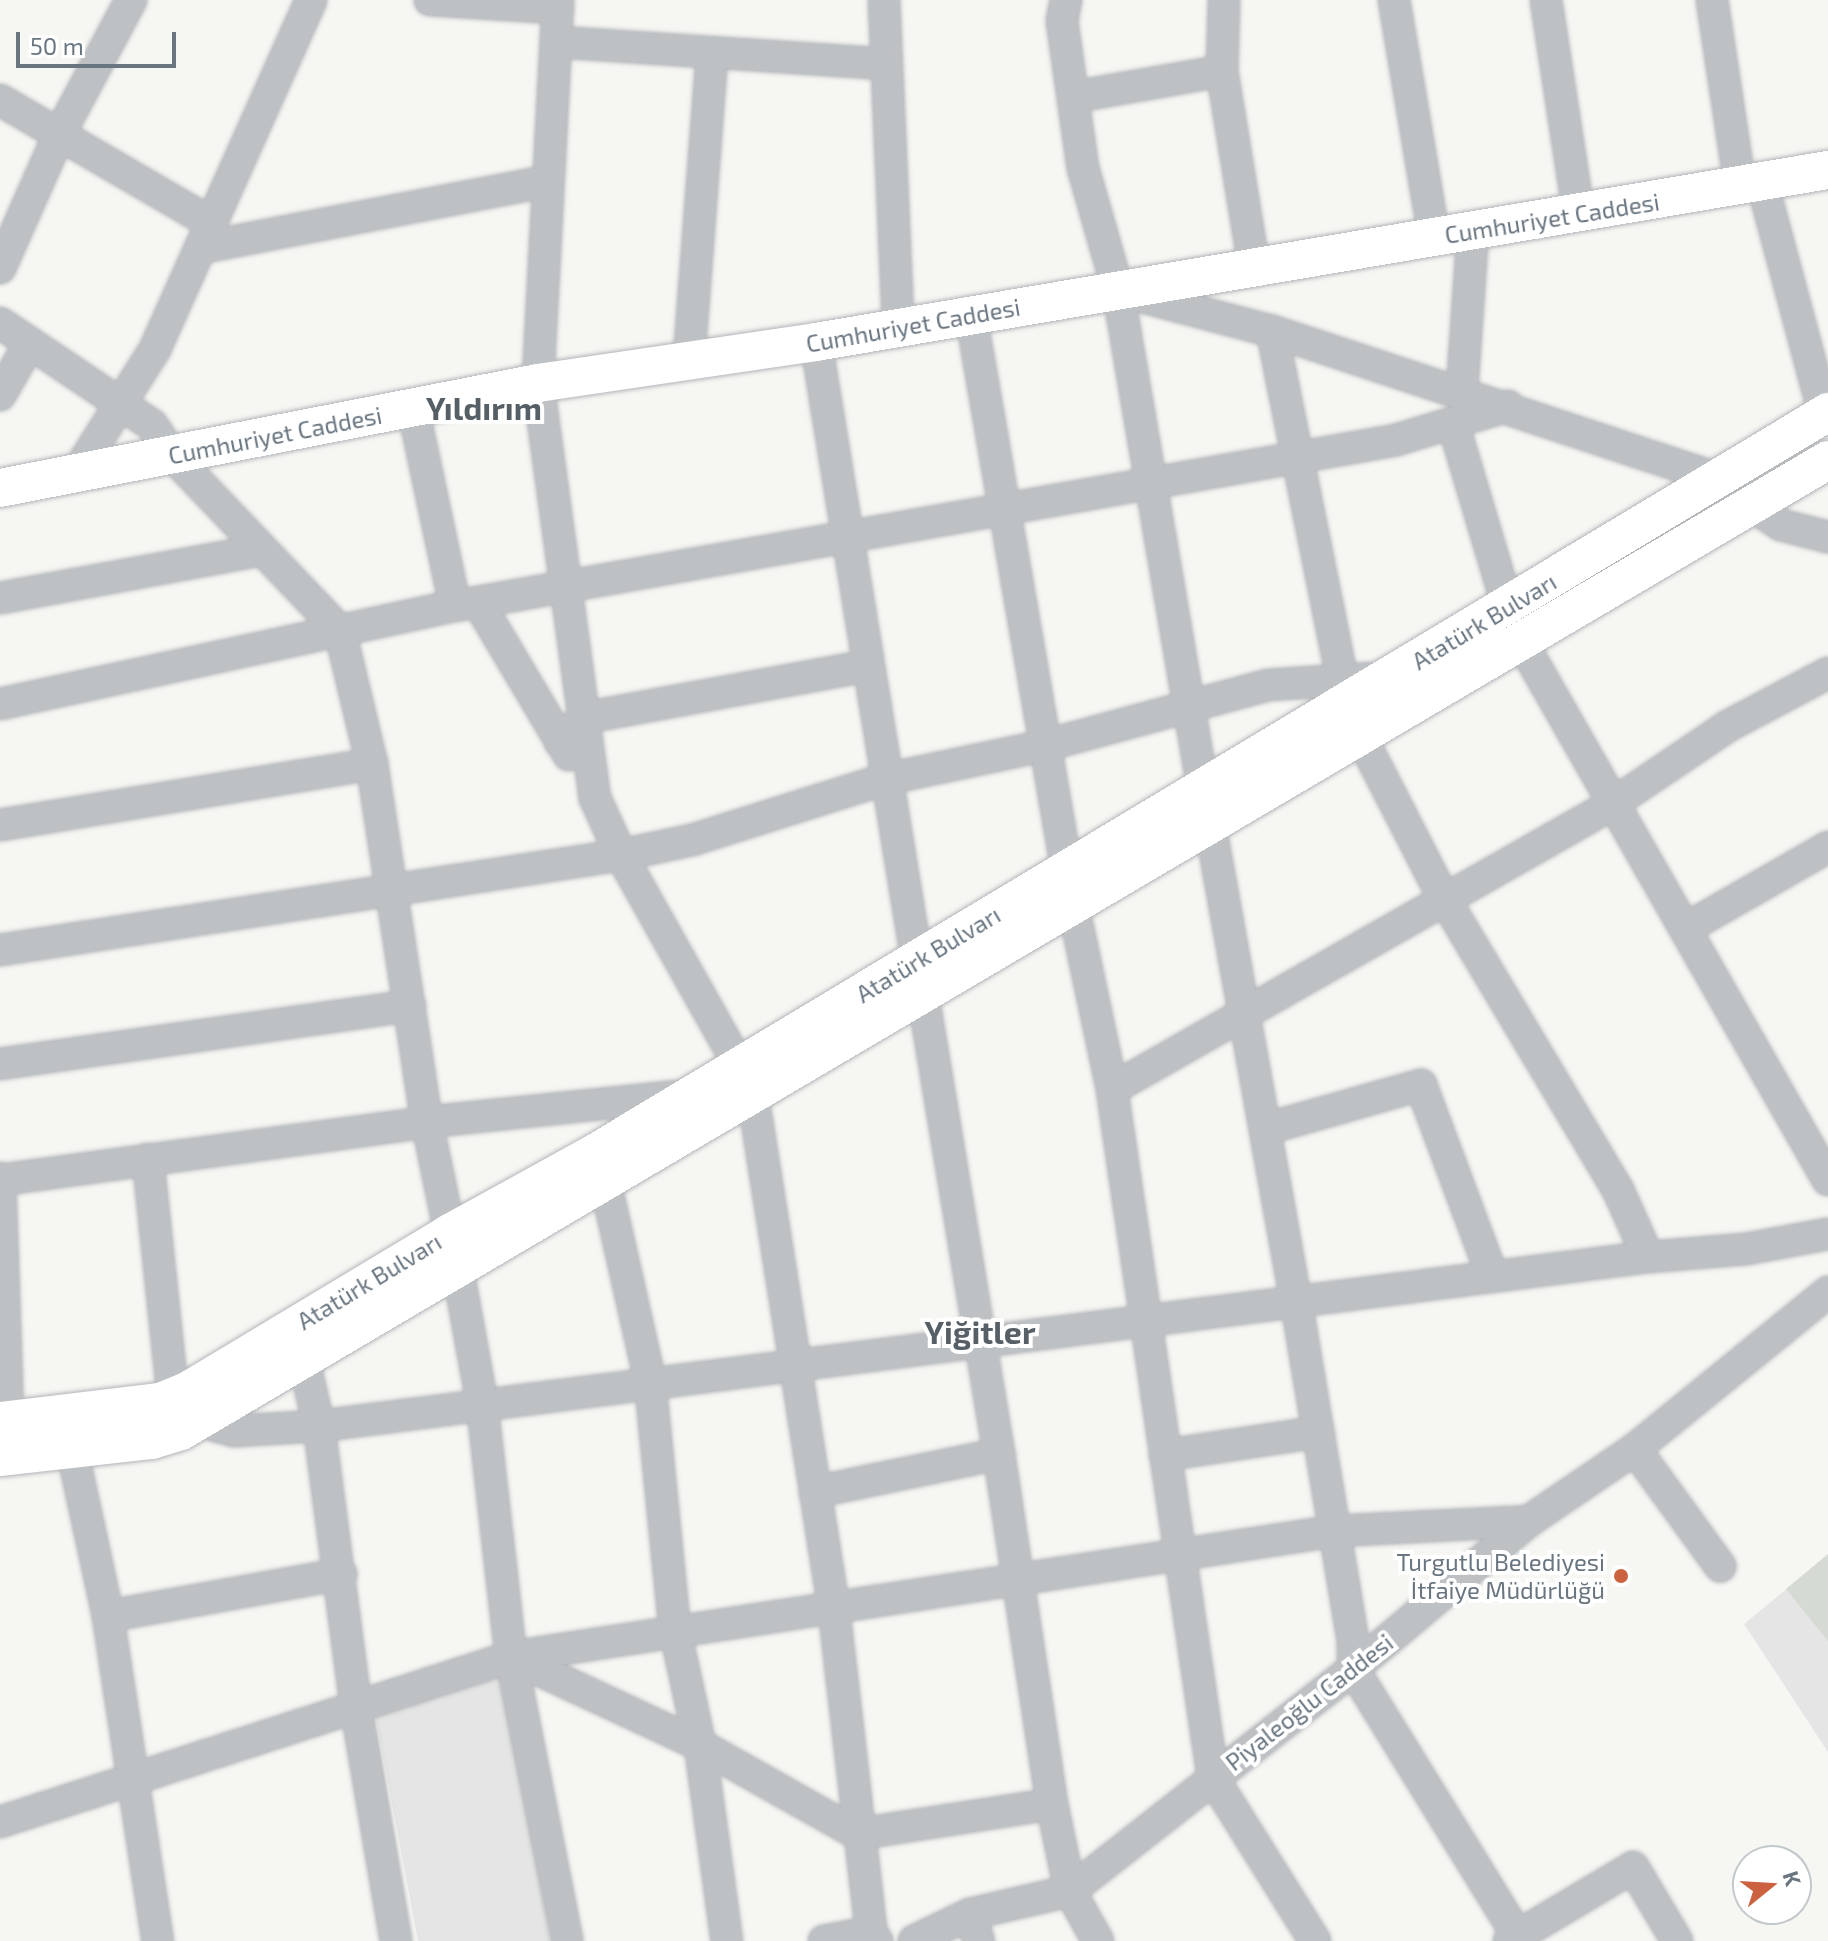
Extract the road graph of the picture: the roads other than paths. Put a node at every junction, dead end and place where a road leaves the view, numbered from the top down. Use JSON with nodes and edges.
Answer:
{"nodes":[{"id":1,"x":131,"y":0,"type":"edge"},
{"id":2,"x":311,"y":0,"type":"edge"},
{"id":3,"x":430,"y":0,"type":"edge"},
{"id":4,"x":884,"y":0,"type":"edge"},
{"id":5,"x":1066,"y":0,"type":"edge"},
{"id":6,"x":1224,"y":0,"type":"edge"},
{"id":7,"x":1394,"y":0,"type":"edge"},
{"id":8,"x":1546,"y":0,"type":"edge"},
{"id":9,"x":1712,"y":0,"type":"edge"},
{"id":10,"x":558,"y":4,"type":"edge"},
{"id":11,"x":556,"y":42,"type":"junction"},
{"id":12,"x":712,"y":55,"type":"junction"},
{"id":13,"x":884,"y":64,"type":"junction"},
{"id":14,"x":1222,"y":71,"type":"junction"},
{"id":15,"x":1073,"y":97,"type":"junction"},
{"id":16,"x":0,"y":100,"type":"edge"},
{"id":17,"x":59,"y":135,"type":"junction"},
{"id":18,"x":1828,"y":170,"type":"edge"},
{"id":19,"x":547,"y":181,"type":"junction"},
{"id":20,"x":1751,"y":184,"type":"junction"},
{"id":21,"x":1579,"y":215,"type":"junction"},
{"id":22,"x":1473,"y":231,"type":"junction"},
{"id":23,"x":205,"y":236,"type":"junction"},
{"id":24,"x":1434,"y":237,"type":"junction"},
{"id":25,"x":1254,"y":267,"type":"junction"},
{"id":26,"x":0,"y":268,"type":"edge"},
{"id":27,"x":1118,"y":290,"type":"junction"},
{"id":28,"x":971,"y":315,"type":"junction"},
{"id":29,"x":0,"y":323,"type":"edge"},
{"id":30,"x":898,"y":326,"type":"junction"},
{"id":31,"x":1272,"y":331,"type":"junction"},
{"id":32,"x":816,"y":342,"type":"junction"},
{"id":33,"x":30,"y":343,"type":"junction"},
{"id":34,"x":689,"y":360,"type":"junction"},
{"id":35,"x":538,"y":383,"type":"junction"},
{"id":36,"x":1462,"y":391,"type":"junction"},
{"id":37,"x":0,"y":395,"type":"edge"},
{"id":38,"x":125,"y":404,"type":"junction"},
{"id":39,"x":1508,"y":406,"type":"junction"},
{"id":40,"x":413,"y":408,"type":"junction"},
{"id":41,"x":1826,"y":413,"type":"edge"},
{"id":42,"x":1453,"y":423,"type":"junction"},
{"id":43,"x":172,"y":455,"type":"junction"},
{"id":44,"x":1295,"y":457,"type":"junction"},
{"id":45,"x":1828,"y":460,"type":"edge"},
{"id":46,"x":76,"y":474,"type":"junction"},
{"id":47,"x":1720,"y":479,"type":"junction"},
{"id":48,"x":1151,"y":483,"type":"junction"},
{"id":49,"x":1828,"y":483,"type":"edge"},
{"id":50,"x":0,"y":488,"type":"edge"},
{"id":51,"x":1751,"y":505,"type":"junction"},
{"id":52,"x":1005,"y":512,"type":"junction"},
{"id":53,"x":1828,"y":537,"type":"edge"},
{"id":54,"x":845,"y":540,"type":"junction"},
{"id":55,"x":261,"y":550,"type":"junction"},
{"id":56,"x":564,"y":587,"type":"junction"},
{"id":57,"x":0,"y":598,"type":"edge"},
{"id":58,"x":466,"y":604,"type":"junction"},
{"id":59,"x":1514,"y":624,"type":"junction"},
{"id":60,"x":340,"y":631,"type":"junction"},
{"id":61,"x":867,"y":666,"type":"junction"},
{"id":62,"x":1828,"y":673,"type":"edge"},
{"id":63,"x":0,"y":704,"type":"edge"},
{"id":64,"x":1351,"y":704,"type":"junction"},
{"id":65,"x":1191,"y":705,"type":"junction"},
{"id":66,"x":583,"y":718,"type":"junction"},
{"id":67,"x":560,"y":742,"type":"junction"},
{"id":68,"x":1047,"y":745,"type":"junction"},
{"id":69,"x":372,"y":764,"type":"junction"},
{"id":70,"x":886,"y":779,"type":"junction"},
{"id":71,"x":595,"y":798,"type":"junction"},
{"id":72,"x":1611,"y":805,"type":"junction"},
{"id":73,"x":1206,"y":807,"type":"junction"},
{"id":74,"x":0,"y":825,"type":"edge"},
{"id":75,"x":1828,"y":847,"type":"edge"},
{"id":76,"x":621,"y":855,"type":"junction"},
{"id":77,"x":1070,"y":888,"type":"junction"},
{"id":78,"x":393,"y":892,"type":"junction"},
{"id":79,"x":1443,"y":897,"type":"junction"},
{"id":80,"x":1685,"y":929,"type":"junction"},
{"id":81,"x":0,"y":950,"type":"edge"},
{"id":82,"x":920,"y":977,"type":"junction"},
{"id":83,"x":410,"y":1006,"type":"junction"},
{"id":84,"x":1241,"y":1018,"type":"junction"},
{"id":85,"x":0,"y":1064,"type":"edge"},
{"id":86,"x":747,"y":1081,"type":"junction"},
{"id":87,"x":1112,"y":1089,"type":"junction"},
{"id":88,"x":695,"y":1094,"type":"junction"},
{"id":89,"x":427,"y":1122,"type":"junction"},
{"id":90,"x":1265,"y":1129,"type":"junction"},
{"id":91,"x":148,"y":1159,"type":"junction"},
{"id":92,"x":600,"y":1167,"type":"junction"},
{"id":93,"x":0,"y":1179,"type":"edge"},
{"id":94,"x":1828,"y":1180,"type":"edge"},
{"id":95,"x":1828,"y":1234,"type":"edge"},
{"id":96,"x":453,"y":1249,"type":"junction"},
{"id":97,"x":1648,"y":1257,"type":"junction"},
{"id":98,"x":1492,"y":1275,"type":"junction"},
{"id":99,"x":1828,"y":1292,"type":"edge"},
{"id":100,"x":1296,"y":1300,"type":"junction"},
{"id":101,"x":1145,"y":1318,"type":"junction"},
{"id":102,"x":979,"y":1341,"type":"junction"},
{"id":103,"x":295,"y":1344,"type":"junction"},
{"id":104,"x":793,"y":1367,"type":"junction"},
{"id":105,"x":650,"y":1381,"type":"junction"},
{"id":106,"x":482,"y":1403,"type":"junction"},
{"id":107,"x":185,"y":1410,"type":"junction"},
{"id":108,"x":4,"y":1420,"type":"edge"},
{"id":109,"x":319,"y":1426,"type":"junction"},
{"id":110,"x":1318,"y":1432,"type":"junction"},
{"id":111,"x":72,"y":1449,"type":"junction"},
{"id":112,"x":1635,"y":1449,"type":"junction"},
{"id":113,"x":999,"y":1454,"type":"junction"},
{"id":114,"x":1165,"y":1455,"type":"junction"},
{"id":115,"x":0,"y":1457,"type":"edge"},
{"id":116,"x":815,"y":1492,"type":"junction"},
{"id":117,"x":1529,"y":1521,"type":"junction"},
{"id":118,"x":1334,"y":1531,"type":"junction"},
{"id":119,"x":1181,"y":1555,"type":"junction"},
{"id":120,"x":1720,"y":1566,"type":"dead end"},
{"id":121,"x":341,"y":1574,"type":"junction"},
{"id":122,"x":1020,"y":1580,"type":"junction"},
{"id":123,"x":834,"y":1610,"type":"junction"},
{"id":124,"x":108,"y":1616,"type":"junction"},
{"id":125,"x":675,"y":1630,"type":"junction"},
{"id":126,"x":511,"y":1657,"type":"junction"},
{"id":127,"x":1353,"y":1669,"type":"junction"},
{"id":128,"x":356,"y":1707,"type":"junction"},
{"id":129,"x":700,"y":1745,"type":"junction"},
{"id":130,"x":1213,"y":1778,"type":"junction"},
{"id":131,"x":135,"y":1780,"type":"junction"},
{"id":132,"x":1052,"y":1804,"type":"junction"},
{"id":133,"x":0,"y":1822,"type":"edge"},
{"id":134,"x":858,"y":1834,"type":"junction"},
{"id":135,"x":1070,"y":1891,"type":"junction"},
{"id":136,"x":974,"y":1928,"type":"edge"},
{"id":137,"x":874,"y":1936,"type":"edge"},
{"id":138,"x":1516,"y":1939,"type":"edge"},
{"id":139,"x":158,"y":1941,"type":"edge"},
{"id":140,"x":396,"y":1941,"type":"edge"},
{"id":141,"x":567,"y":1941,"type":"edge"},
{"id":142,"x":727,"y":1941,"type":"edge"},
{"id":143,"x":824,"y":1941,"type":"edge"},
{"id":144,"x":914,"y":1941,"type":"edge"},
{"id":145,"x":1098,"y":1941,"type":"edge"},
{"id":146,"x":1315,"y":1941,"type":"edge"},
{"id":147,"x":1677,"y":1941,"type":"edge"}],
"edges":[{"from":1,"to":17,"type":"street"},
{"from":2,"to":23,"type":"street"},
{"from":3,"to":10,"type":"street"},
{"from":4,"to":13,"type":"street"},
{"from":5,"to":15,"type":"street"},
{"from":6,"to":14,"type":"street"},
{"from":7,"to":24,"type":"street"},
{"from":8,"to":21,"type":"street"},
{"from":9,"to":20,"type":"street"},
{"from":10,"to":11,"type":"street"},
{"from":11,"to":12,"type":"street"},
{"from":11,"to":19,"type":"street"},
{"from":12,"to":13,"type":"street"},
{"from":12,"to":34,"type":"street"},
{"from":13,"to":30,"type":"street"},
{"from":14,"to":15,"type":"street"},
{"from":14,"to":25,"type":"street"},
{"from":15,"to":27,"type":"street"},
{"from":16,"to":17,"type":"street"},
{"from":17,"to":23,"type":"street"},
{"from":17,"to":26,"type":"street"},
{"from":18,"to":20,"type":"main road","name":"Cumhuriyet Caddesi"},
{"from":19,"to":23,"type":"street"},
{"from":19,"to":35,"type":"street"},
{"from":20,"to":21,"type":"main road","name":"Cumhuriyet Caddesi"},
{"from":20,"to":41,"type":"street"},
{"from":21,"to":22,"type":"main road","name":"Cumhuriyet Caddesi"},
{"from":22,"to":24,"type":"main road","name":"Cumhuriyet Caddesi"},
{"from":22,"to":36,"type":"street"},
{"from":23,"to":38,"type":"street"},
{"from":24,"to":25,"type":"main road","name":"Cumhuriyet Caddesi"},
{"from":25,"to":27,"type":"main road","name":"Cumhuriyet Caddesi"},
{"from":27,"to":28,"type":"main road","name":"Cumhuriyet Caddesi"},
{"from":27,"to":31,"type":"street"},
{"from":27,"to":48,"type":"street"},
{"from":28,"to":30,"type":"main road","name":"Cumhuriyet Caddesi"},
{"from":28,"to":52,"type":"street"},
{"from":29,"to":33,"type":"street"},
{"from":30,"to":32,"type":"main road","name":"Cumhuriyet Caddesi"},
{"from":31,"to":36,"type":"street"},
{"from":31,"to":44,"type":"street"},
{"from":32,"to":34,"type":"main road","name":"Cumhuriyet Caddesi"},
{"from":32,"to":54,"type":"street"},
{"from":33,"to":37,"type":"street"},
{"from":33,"to":38,"type":"street"},
{"from":34,"to":35,"type":"main road","name":"Cumhuriyet Caddesi"},
{"from":35,"to":40,"type":"main road","name":"Cumhuriyet Caddesi"},
{"from":35,"to":56,"type":"street"},
{"from":36,"to":39,"type":"street"},
{"from":38,"to":43,"type":"street"},
{"from":38,"to":46,"type":"street"},
{"from":39,"to":42,"type":"street"},
{"from":39,"to":47,"type":"street"},
{"from":40,"to":43,"type":"main road","name":"Cumhuriyet Caddesi"},
{"from":40,"to":58,"type":"street"},
{"from":41,"to":47,"type":"main road","name":"Atatürk Bulvarı"},
{"from":42,"to":44,"type":"street"},
{"from":42,"to":59,"type":"street"},
{"from":43,"to":46,"type":"main road","name":"Cumhuriyet Caddesi"},
{"from":43,"to":55,"type":"street"},
{"from":44,"to":48,"type":"street"},
{"from":44,"to":64,"type":"street"},
{"from":45,"to":51,"type":"main road","name":"Atatürk Bulvarı"},
{"from":46,"to":50,"type":"main road","name":"Cumhuriyet Caddesi"},
{"from":47,"to":59,"type":"main road","name":"Atatürk Bulvarı"},
{"from":48,"to":52,"type":"street"},
{"from":48,"to":65,"type":"street"},
{"from":49,"to":51,"type":"street"},
{"from":51,"to":53,"type":"street"},
{"from":51,"to":59,"type":"main road","name":"Atatürk Bulvarı"},
{"from":52,"to":54,"type":"street"},
{"from":52,"to":68,"type":"street"},
{"from":54,"to":56,"type":"street"},
{"from":54,"to":61,"type":"street"},
{"from":55,"to":57,"type":"street"},
{"from":55,"to":60,"type":"street"},
{"from":56,"to":58,"type":"street"},
{"from":56,"to":66,"type":"street"},
{"from":58,"to":60,"type":"street"},
{"from":58,"to":67,"type":"street"},
{"from":59,"to":64,"type":"main road","name":"Atatürk Bulvarı"},
{"from":59,"to":64,"type":"main road","name":"Atatürk Bulvarı"},
{"from":59,"to":72,"type":"street"},
{"from":60,"to":63,"type":"street"},
{"from":60,"to":69,"type":"street"},
{"from":61,"to":66,"type":"street"},
{"from":61,"to":70,"type":"street"},
{"from":62,"to":72,"type":"street"},
{"from":64,"to":65,"type":"street"},
{"from":64,"to":73,"type":"main road","name":"Atatürk Bulvarı"},
{"from":64,"to":79,"type":"street"},
{"from":65,"to":68,"type":"street"},
{"from":65,"to":73,"type":"street"},
{"from":66,"to":67,"type":"street"},
{"from":66,"to":71,"type":"street"},
{"from":67,"to":71,"type":"street"},
{"from":68,"to":70,"type":"street"},
{"from":68,"to":77,"type":"street"},
{"from":69,"to":74,"type":"street"},
{"from":69,"to":78,"type":"street"},
{"from":70,"to":76,"type":"street"},
{"from":70,"to":82,"type":"street"},
{"from":71,"to":76,"type":"street"},
{"from":72,"to":79,"type":"street"},
{"from":72,"to":80,"type":"street"},
{"from":73,"to":77,"type":"main road","name":"Atatürk Bulvarı"},
{"from":73,"to":84,"type":"street"},
{"from":75,"to":80,"type":"street"},
{"from":76,"to":78,"type":"street"},
{"from":76,"to":86,"type":"street"},
{"from":77,"to":82,"type":"main road","name":"Atatürk Bulvarı"},
{"from":77,"to":87,"type":"street"},
{"from":78,"to":81,"type":"street"},
{"from":78,"to":83,"type":"street"},
{"from":79,"to":84,"type":"street"},
{"from":79,"to":97,"type":"street"},
{"from":80,"to":94,"type":"street"},
{"from":82,"to":86,"type":"main road","name":"Atatürk Bulvarı"},
{"from":82,"to":102,"type":"street"},
{"from":83,"to":85,"type":"street"},
{"from":83,"to":89,"type":"street"},
{"from":84,"to":87,"type":"street"},
{"from":84,"to":90,"type":"street"},
{"from":86,"to":88,"type":"main road","name":"Atatürk Bulvarı"},
{"from":86,"to":92,"type":"main road","name":"Atatürk Bulvarı"},
{"from":86,"to":104,"type":"street"},
{"from":87,"to":101,"type":"street"},
{"from":88,"to":89,"type":"street"},
{"from":88,"to":92,"type":"main road","name":"Atatürk Bulvarı"},
{"from":89,"to":91,"type":"street"},
{"from":89,"to":96,"type":"street"},
{"from":90,"to":98,"type":"street"},
{"from":90,"to":100,"type":"street"},
{"from":91,"to":93,"type":"street"},
{"from":91,"to":107,"type":"street"},
{"from":92,"to":96,"type":"main road","name":"Atatürk Bulvarı"},
{"from":92,"to":105,"type":"street"},
{"from":93,"to":108,"type":"street"},
{"from":95,"to":97,"type":"street"},
{"from":96,"to":103,"type":"main road","name":"Atatürk Bulvarı"},
{"from":96,"to":106,"type":"street"},
{"from":97,"to":98,"type":"street"},
{"from":98,"to":100,"type":"street"},
{"from":99,"to":112,"type":"street","name":"Piyaleoğlu Caddesi"},
{"from":100,"to":101,"type":"street"},
{"from":100,"to":110,"type":"street"},
{"from":101,"to":102,"type":"street"},
{"from":101,"to":114,"type":"street"},
{"from":102,"to":104,"type":"street"},
{"from":102,"to":113,"type":"street"},
{"from":103,"to":107,"type":"main road","name":"Atatürk Bulvarı"},
{"from":103,"to":109,"type":"street"},
{"from":104,"to":105,"type":"street"},
{"from":104,"to":116,"type":"street"},
{"from":105,"to":106,"type":"street"},
{"from":105,"to":125,"type":"street"},
{"from":106,"to":109,"type":"street"},
{"from":106,"to":126,"type":"street"},
{"from":107,"to":108,"type":"main road","name":"Atatürk Bulvarı"},
{"from":107,"to":109,"type":"street"},
{"from":107,"to":111,"type":"main road","name":"Atatürk Bulvarı"},
{"from":109,"to":121,"type":"street"},
{"from":110,"to":114,"type":"street"},
{"from":110,"to":118,"type":"street"},
{"from":111,"to":115,"type":"main road","name":"Atatürk Bulvarı"},
{"from":111,"to":124,"type":"street"},
{"from":112,"to":117,"type":"street","name":"Piyaleoğlu Caddesi"},
{"from":112,"to":120,"type":"street"},
{"from":113,"to":116,"type":"street"},
{"from":113,"to":122,"type":"street"},
{"from":114,"to":119,"type":"street"},
{"from":116,"to":123,"type":"street"},
{"from":117,"to":118,"type":"street"},
{"from":117,"to":127,"type":"street","name":"Piyaleoğlu Caddesi"},
{"from":118,"to":119,"type":"street"},
{"from":118,"to":127,"type":"street"},
{"from":119,"to":122,"type":"street"},
{"from":119,"to":130,"type":"street"},
{"from":121,"to":124,"type":"street"},
{"from":121,"to":128,"type":"street"},
{"from":122,"to":123,"type":"street"},
{"from":122,"to":132,"type":"street"},
{"from":123,"to":125,"type":"street"},
{"from":123,"to":134,"type":"street"},
{"from":124,"to":131,"type":"street"},
{"from":125,"to":126,"type":"street"},
{"from":125,"to":129,"type":"street"},
{"from":126,"to":128,"type":"street"},
{"from":126,"to":129,"type":"street"},
{"from":126,"to":141,"type":"street"},
{"from":127,"to":130,"type":"street","name":"Piyaleoğlu Caddesi"},
{"from":127,"to":138,"type":"street"},
{"from":128,"to":131,"type":"street"},
{"from":128,"to":140,"type":"street"},
{"from":129,"to":134,"type":"street"},
{"from":129,"to":142,"type":"street"},
{"from":130,"to":135,"type":"street","name":"Piyaleoğlu Caddesi"},
{"from":130,"to":146,"type":"street"},
{"from":131,"to":133,"type":"street"},
{"from":131,"to":139,"type":"street"},
{"from":132,"to":134,"type":"street"},
{"from":132,"to":135,"type":"street"},
{"from":134,"to":137,"type":"street"},
{"from":135,"to":136,"type":"street","name":"Piyaleoğlu Caddesi"},
{"from":135,"to":145,"type":"street"},
{"from":136,"to":144,"type":"street","name":"Piyaleoğlu Caddesi"},
{"from":137,"to":143,"type":"street"},
{"from":138,"to":147,"type":"street"}]}
